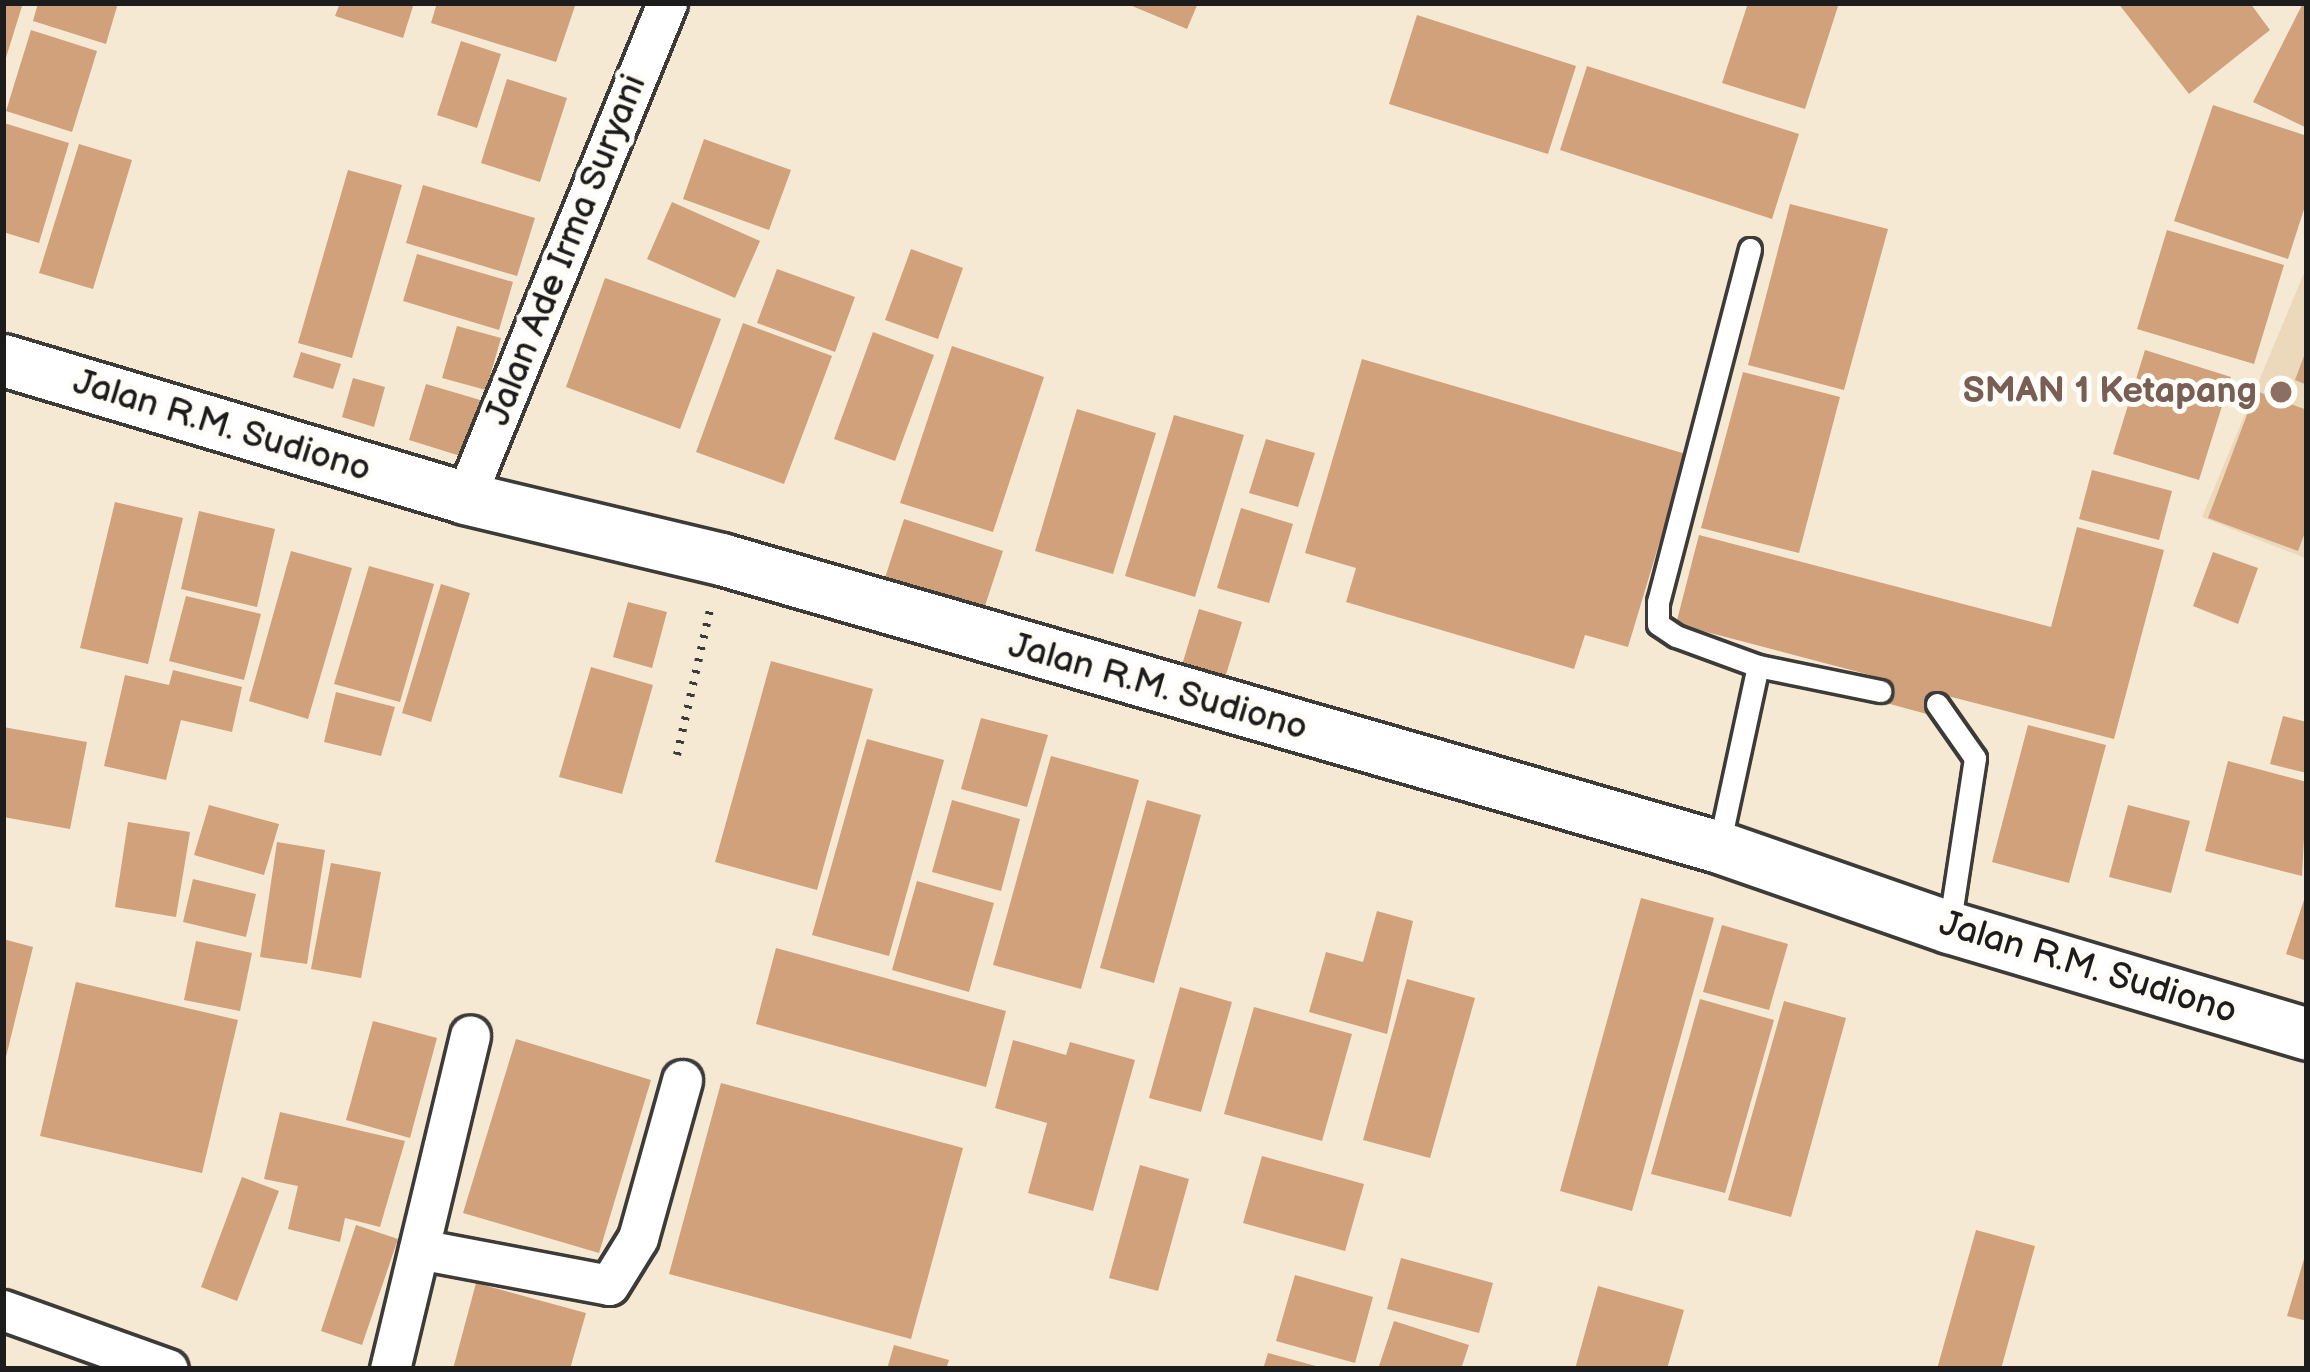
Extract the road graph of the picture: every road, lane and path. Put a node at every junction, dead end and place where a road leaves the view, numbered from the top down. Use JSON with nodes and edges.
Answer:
{"nodes":[{"id":1,"x":667,"y":3,"type":"edge"},
{"id":2,"x":1750,"y":249,"type":"dead end"},
{"id":3,"x":3,"y":360,"type":"edge"},
{"id":4,"x":465,"y":498,"type":"junction"},
{"id":5,"x":721,"y":559,"type":"junction"},
{"id":6,"x":1758,"y":666,"type":"junction"},
{"id":7,"x":1880,"y":691,"type":"dead end"},
{"id":8,"x":1937,"y":704,"type":"dead end"},
{"id":9,"x":677,"y":755,"type":"dead end"},
{"id":10,"x":1719,"y":847,"type":"junction"},
{"id":11,"x":1949,"y":927,"type":"junction"},
{"id":12,"x":2307,"y":1034,"type":"edge"},
{"id":13,"x":470,"y":1035,"type":"dead end"},
{"id":14,"x":682,"y":1080,"type":"dead end"},
{"id":15,"x":419,"y":1249,"type":"junction"},
{"id":16,"x":3,"y":1310,"type":"edge"},
{"id":17,"x":168,"y":1369,"type":"edge"},
{"id":18,"x":390,"y":1369,"type":"edge"}],
"edges":[{"from":1,"to":4,"type":"street","name":"Jalan Ade Irma Suryani"},
{"from":2,"to":6,"type":"lane"},
{"from":3,"to":4,"type":"street","name":"Jalan R.M. Sudiono"},
{"from":4,"to":5,"type":"street","name":"Jalan R.M. Sudiono"},
{"from":5,"to":9,"type":"path"},
{"from":5,"to":10,"type":"street","name":"Jalan R.M. Sudiono"},
{"from":6,"to":7,"type":"lane"},
{"from":6,"to":10,"type":"lane"},
{"from":8,"to":11,"type":"lane"},
{"from":10,"to":11,"type":"street","name":"Jalan R.M. Sudiono"},
{"from":11,"to":12,"type":"street","name":"Jalan R.M. Sudiono"},
{"from":13,"to":15,"type":"street"},
{"from":14,"to":15,"type":"street"},
{"from":15,"to":18,"type":"street"},
{"from":16,"to":17,"type":"street"}]}
